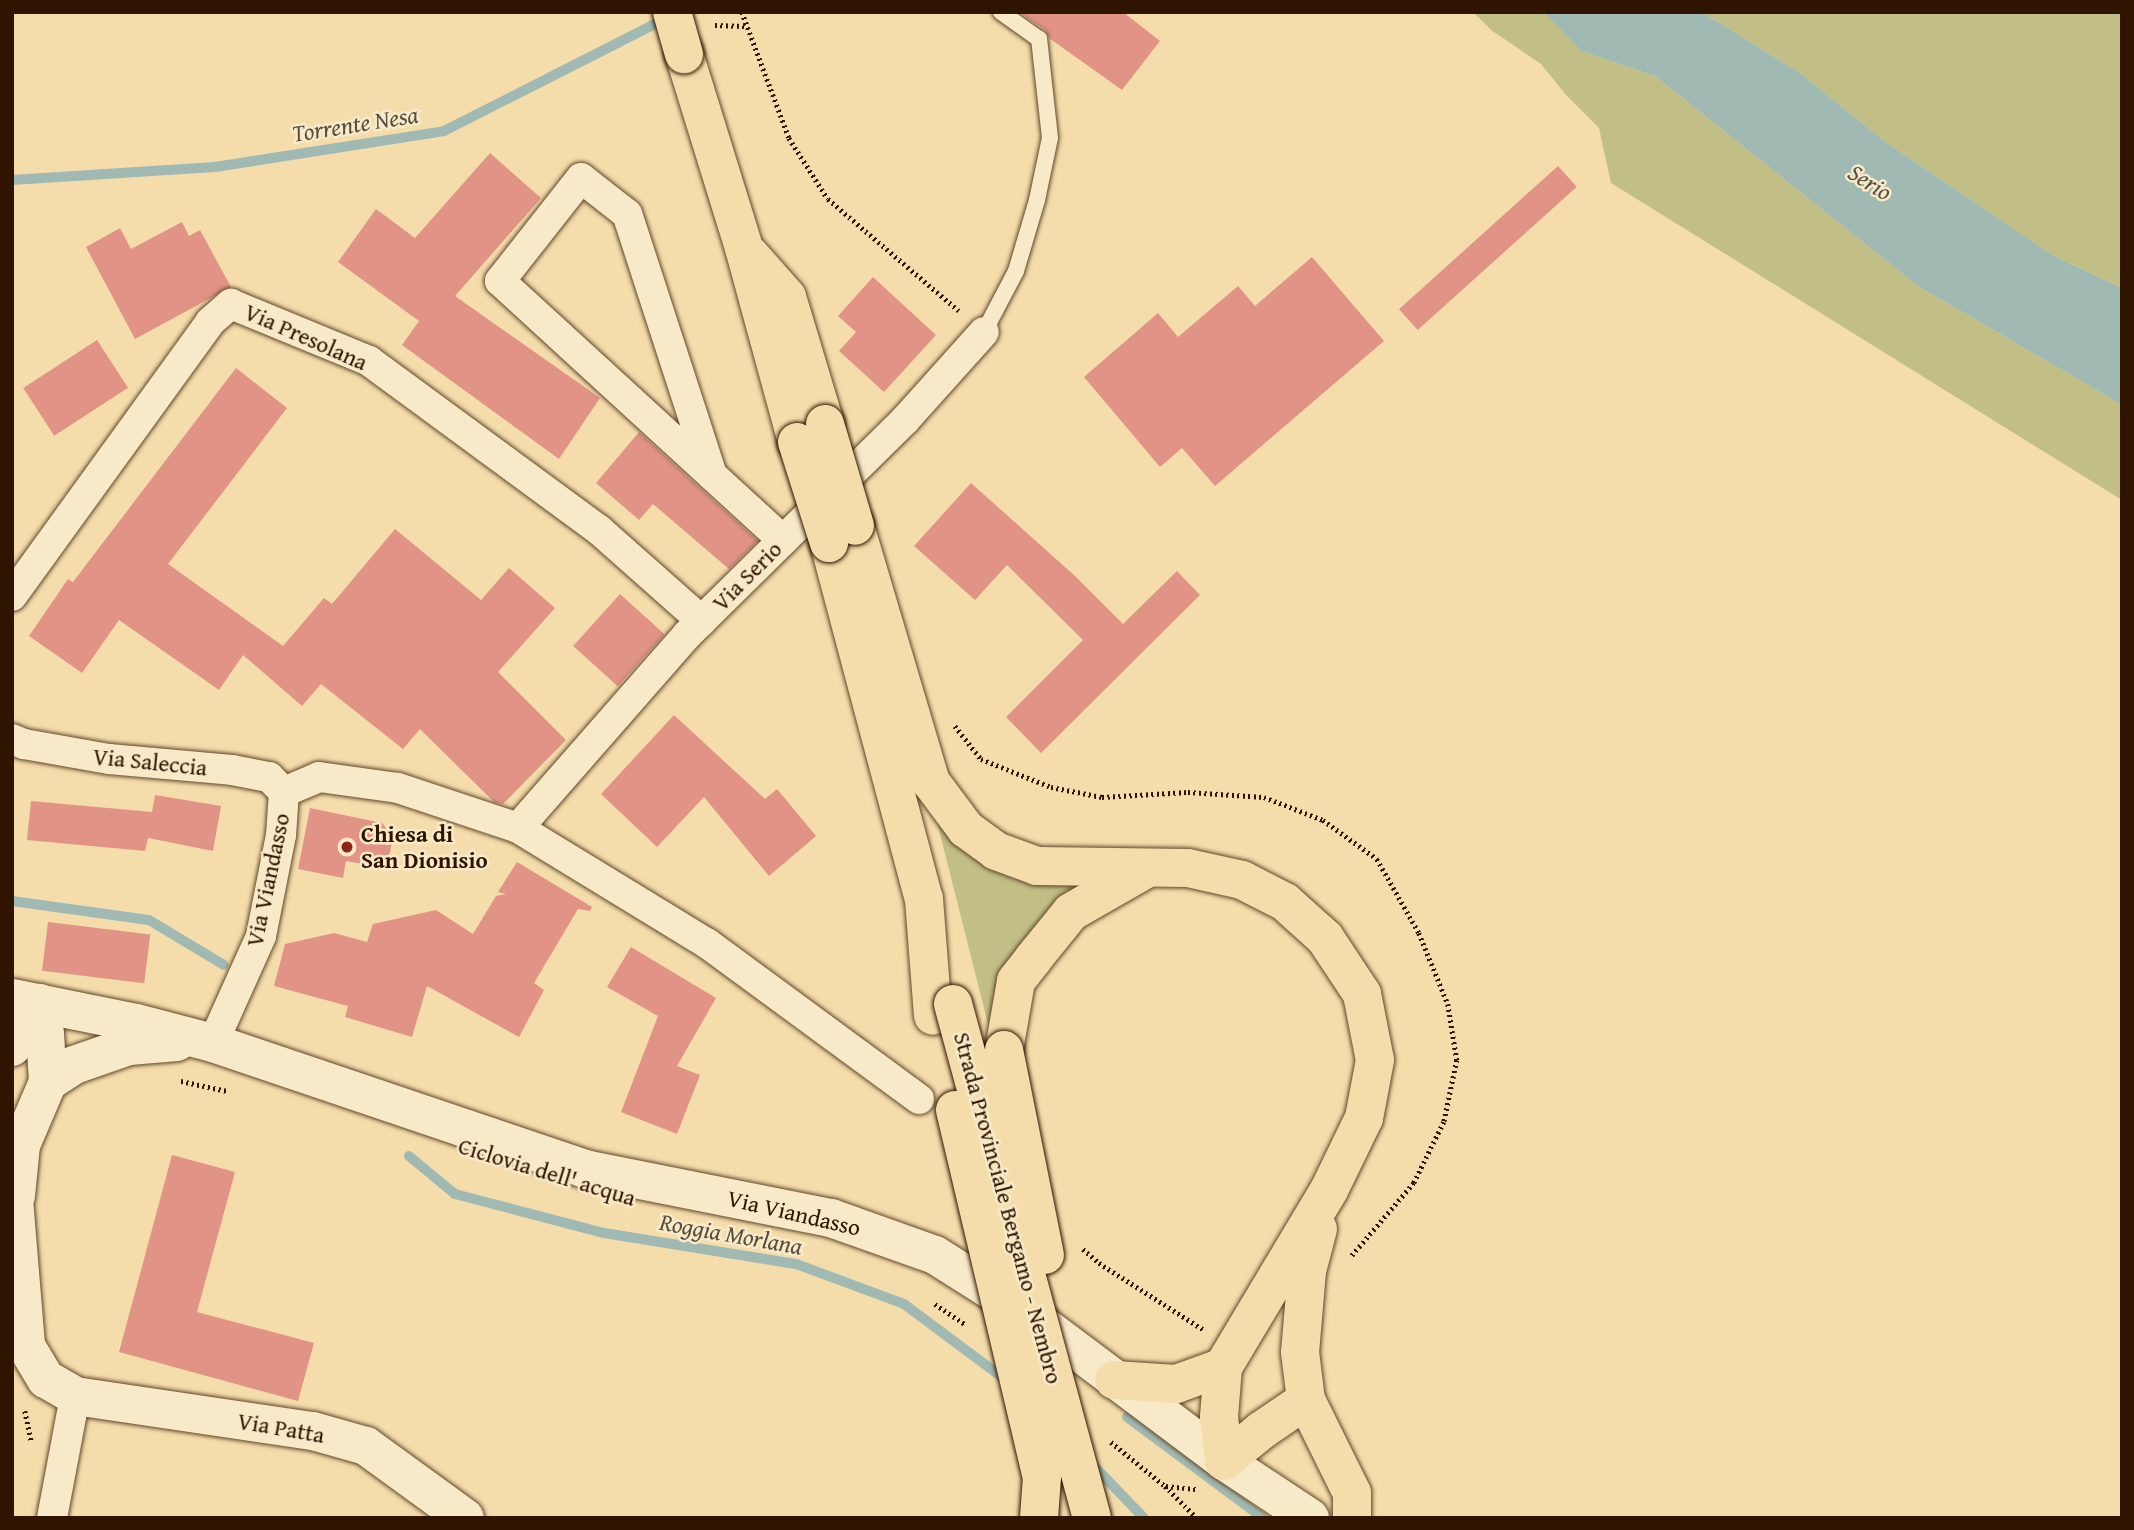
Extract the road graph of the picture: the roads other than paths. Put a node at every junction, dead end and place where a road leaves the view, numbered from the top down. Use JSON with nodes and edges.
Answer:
{"nodes":[{"id":1,"x":672,"y":12,"type":"edge"},
{"id":2,"x":1001,"y":12,"type":"edge"},
{"id":3,"x":984,"y":332,"type":"joint"},
{"id":4,"x":712,"y":475,"type":"junction"},
{"id":5,"x":842,"y":534,"type":"junction"},
{"id":6,"x":783,"y":540,"type":"junction"},
{"id":7,"x":12,"y":596,"type":"edge"},
{"id":8,"x":702,"y":621,"type":"junction"},
{"id":9,"x":12,"y":739,"type":"edge"},
{"id":10,"x":284,"y":792,"type":"junction"},
{"id":11,"x":518,"y":828,"type":"junction"},
{"id":12,"x":1146,"y":869,"type":"junction"},
{"id":13,"x":26,"y":1000,"type":"edge"},
{"id":14,"x":943,"y":1010,"type":"junction"},
{"id":15,"x":213,"y":1043,"type":"junction"},
{"id":16,"x":12,"y":1047,"type":"edge"},
{"id":17,"x":48,"y":1082,"type":"junction"},
{"id":18,"x":919,"y":1099,"type":"dead end"},
{"id":19,"x":14,"y":1185,"type":"edge"},
{"id":20,"x":1329,"y":1190,"type":"junction"},
{"id":21,"x":1223,"y":1367,"type":"junction"},
{"id":22,"x":1114,"y":1380,"type":"junction"},
{"id":23,"x":75,"y":1396,"type":"junction"},
{"id":24,"x":1306,"y":1400,"type":"junction"},
{"id":25,"x":1224,"y":1461,"type":"junction"},
{"id":26,"x":54,"y":1504,"type":"edge"},
{"id":27,"x":41,"y":1518,"type":"edge"},
{"id":28,"x":465,"y":1518,"type":"edge"},
{"id":29,"x":1039,"y":1518,"type":"edge"},
{"id":30,"x":1092,"y":1518,"type":"edge"},
{"id":31,"x":1099,"y":1518,"type":"edge"},
{"id":32,"x":1310,"y":1518,"type":"edge"},
{"id":33,"x":1352,"y":1518,"type":"edge"}],
"edges":[{"from":1,"to":5,"type":"highway","bridge":true},
{"from":2,"to":3,"type":"lane"},
{"from":3,"to":6,"type":"street","name":"Via Serio"},
{"from":4,"to":4,"type":"street"},
{"from":4,"to":6,"type":"street"},
{"from":5,"to":12,"type":"highway"},
{"from":5,"to":14,"type":"highway","name":"Strada Provinciale Bergamo - Nembro"},
{"from":6,"to":8,"type":"street","name":"Via Serio"},
{"from":7,"to":8,"type":"street","name":"Via Presolana"},
{"from":8,"to":11,"type":"street","name":"Via Serio"},
{"from":9,"to":10,"type":"street","name":"Via Saleccia"},
{"from":10,"to":11,"type":"street"},
{"from":10,"to":15,"type":"street","name":"Via Viandasso"},
{"from":11,"to":18,"type":"street"},
{"from":12,"to":20,"type":"highway"},
{"from":12,"to":31,"type":"highway","bridge":true},
{"from":13,"to":15,"type":"street","name":"Via Viandasso"},
{"from":13,"to":16,"type":"street"},
{"from":13,"to":17,"type":"street"},
{"from":14,"to":29,"type":"highway","bridge":true},
{"from":14,"to":30,"type":"highway","name":"Strada Provinciale Bergamo - Nembro","bridge":true},
{"from":15,"to":17,"type":"street"},
{"from":15,"to":22,"type":"street","name":"Via Viandasso"},
{"from":17,"to":19,"type":"street"},
{"from":19,"to":23,"type":"street"},
{"from":20,"to":21,"type":"highway"},
{"from":20,"to":24,"type":"highway"},
{"from":21,"to":22,"type":"highway"},
{"from":21,"to":25,"type":"highway"},
{"from":22,"to":25,"type":"street","name":"Via Viandasso"},
{"from":23,"to":26,"type":"street"},
{"from":23,"to":28,"type":"street","name":"Via Patta"},
{"from":24,"to":25,"type":"highway"},
{"from":24,"to":33,"type":"highway"},
{"from":25,"to":32,"type":"street","name":"Via Viandasso"},
{"from":26,"to":27,"type":"street"}]}
